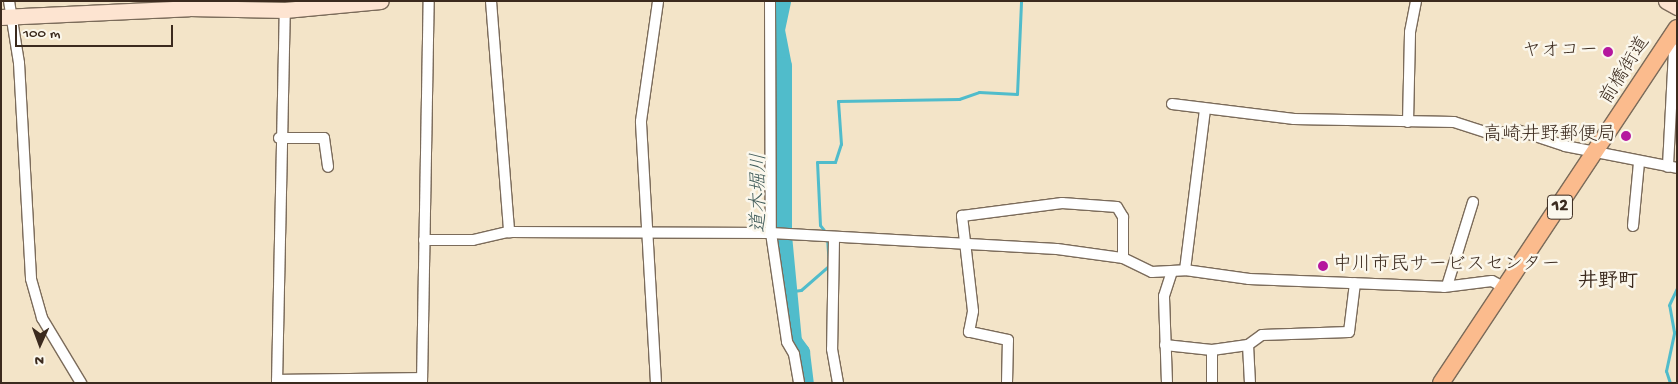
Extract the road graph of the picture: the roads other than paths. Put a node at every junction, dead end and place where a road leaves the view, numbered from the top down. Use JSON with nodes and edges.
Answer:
{"nodes":[{"id":1,"x":9,"y":1,"type":"edge"},
{"id":2,"x":381,"y":1,"type":"edge"},
{"id":3,"x":429,"y":1,"type":"edge"},
{"id":4,"x":491,"y":1,"type":"edge"},
{"id":5,"x":658,"y":1,"type":"edge"},
{"id":6,"x":770,"y":1,"type":"edge"},
{"id":7,"x":1416,"y":1,"type":"edge"},
{"id":8,"x":1666,"y":1,"type":"edge"},
{"id":9,"x":1677,"y":7,"type":"edge"},
{"id":10,"x":285,"y":10,"type":"junction"},
{"id":11,"x":6,"y":17,"type":"edge"},
{"id":12,"x":1672,"y":35,"type":"edge"},
{"id":13,"x":1172,"y":104,"type":"dead end"},
{"id":14,"x":1676,"y":107,"type":"edge"},
{"id":15,"x":1205,"y":109,"type":"junction"},
{"id":16,"x":1408,"y":122,"type":"junction"},
{"id":17,"x":279,"y":138,"type":"junction"},
{"id":18,"x":1599,"y":150,"type":"junction"},
{"id":19,"x":1639,"y":162,"type":"junction"},
{"id":20,"x":328,"y":167,"type":"dead end"},
{"id":21,"x":1673,"y":167,"type":"edge"},
{"id":22,"x":1473,"y":202,"type":"dead end"},
{"id":23,"x":1633,"y":226,"type":"dead end"},
{"id":24,"x":509,"y":232,"type":"junction"},
{"id":25,"x":648,"y":232,"type":"junction"},
{"id":26,"x":771,"y":233,"type":"junction"},
{"id":27,"x":834,"y":238,"type":"junction"},
{"id":28,"x":424,"y":240,"type":"junction"},
{"id":29,"x":964,"y":246,"type":"junction"},
{"id":30,"x":1123,"y":258,"type":"junction"},
{"id":31,"x":1185,"y":270,"type":"junction"},
{"id":32,"x":1172,"y":272,"type":"junction"},
{"id":33,"x":1356,"y":283,"type":"junction"},
{"id":34,"x":1446,"y":286,"type":"junction"},
{"id":35,"x":1505,"y":288,"type":"junction"},
{"id":36,"x":1165,"y":345,"type":"junction"},
{"id":37,"x":1248,"y":345,"type":"junction"},
{"id":38,"x":1212,"y":350,"type":"junction"},
{"id":39,"x":422,"y":380,"type":"edge"},
{"id":40,"x":1445,"y":380,"type":"edge"},
{"id":41,"x":277,"y":382,"type":"edge"},
{"id":42,"x":81,"y":383,"type":"edge"},
{"id":43,"x":656,"y":383,"type":"edge"},
{"id":44,"x":799,"y":383,"type":"edge"},
{"id":45,"x":838,"y":383,"type":"edge"},
{"id":46,"x":1007,"y":383,"type":"edge"},
{"id":47,"x":1167,"y":383,"type":"edge"},
{"id":48,"x":1212,"y":383,"type":"edge"},
{"id":49,"x":1250,"y":383,"type":"edge"}],
"edges":[{"from":1,"to":11,"type":"street"},
{"from":2,"to":10,"type":"main road"},
{"from":3,"to":28,"type":"street"},
{"from":4,"to":24,"type":"street"},
{"from":5,"to":25,"type":"street"},
{"from":6,"to":26,"type":"street"},
{"from":7,"to":16,"type":"street"},
{"from":8,"to":9,"type":"main road"},
{"from":10,"to":11,"type":"main road"},
{"from":10,"to":17,"type":"street"},
{"from":11,"to":42,"type":"street"},
{"from":12,"to":14,"type":"street"},
{"from":12,"to":18,"type":"main road","name":"前橋街道","number":"12"},
{"from":13,"to":15,"type":"street"},
{"from":14,"to":21,"type":"street"},
{"from":15,"to":16,"type":"street"},
{"from":15,"to":31,"type":"street"},
{"from":16,"to":18,"type":"street"},
{"from":17,"to":20,"type":"street"},
{"from":17,"to":41,"type":"street"},
{"from":18,"to":19,"type":"street"},
{"from":18,"to":35,"type":"main road","name":"前橋街道","number":"12"},
{"from":19,"to":21,"type":"street"},
{"from":19,"to":23,"type":"street"},
{"from":22,"to":34,"type":"street"},
{"from":24,"to":25,"type":"street"},
{"from":24,"to":28,"type":"street"},
{"from":25,"to":26,"type":"street"},
{"from":25,"to":43,"type":"street"},
{"from":26,"to":27,"type":"street"},
{"from":26,"to":44,"type":"street"},
{"from":27,"to":29,"type":"street"},
{"from":27,"to":45,"type":"street"},
{"from":28,"to":39,"type":"street"},
{"from":29,"to":30,"type":"street"},
{"from":29,"to":30,"type":"street"},
{"from":29,"to":46,"type":"street"},
{"from":30,"to":32,"type":"street"},
{"from":31,"to":32,"type":"street"},
{"from":31,"to":33,"type":"street"},
{"from":32,"to":36,"type":"street"},
{"from":33,"to":34,"type":"street"},
{"from":33,"to":37,"type":"street"},
{"from":34,"to":35,"type":"street"},
{"from":35,"to":40,"type":"main road","name":"前橋街道","number":"12"},
{"from":36,"to":38,"type":"street"},
{"from":36,"to":47,"type":"street"},
{"from":37,"to":38,"type":"street"},
{"from":37,"to":49,"type":"street"},
{"from":38,"to":48,"type":"street"},
{"from":39,"to":41,"type":"street"}]}
